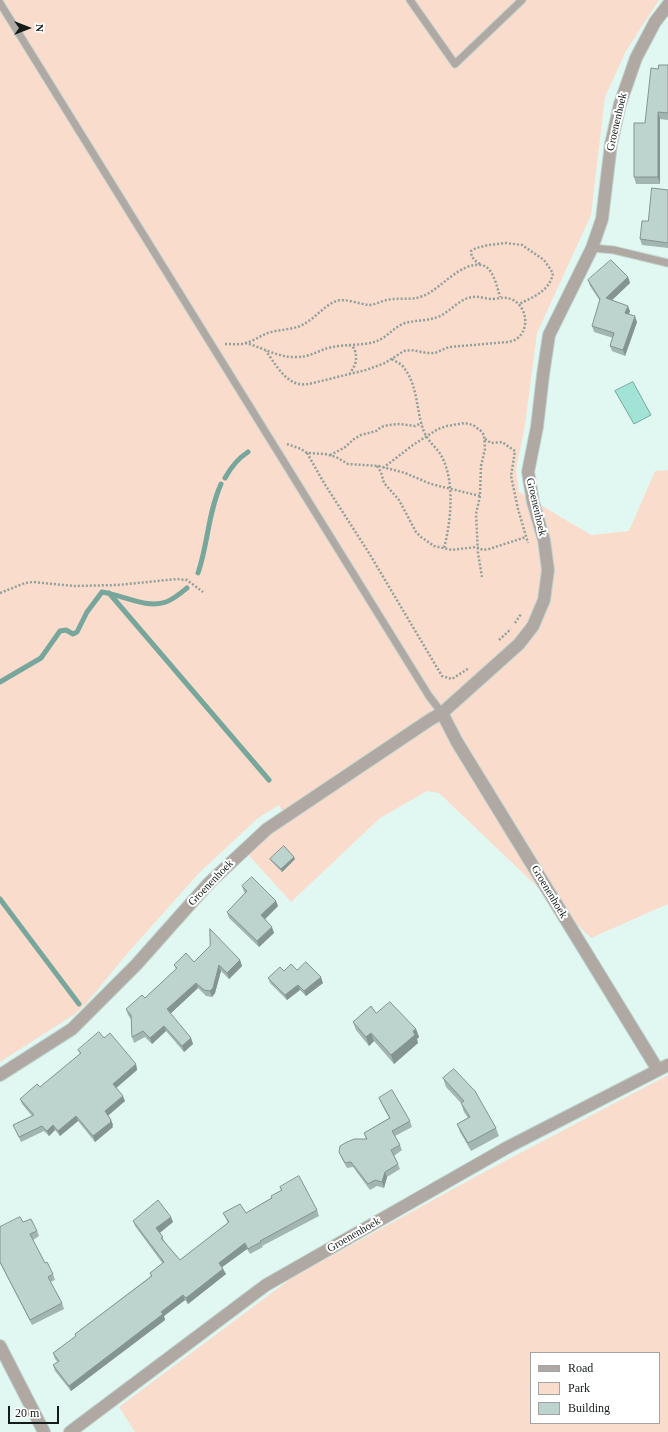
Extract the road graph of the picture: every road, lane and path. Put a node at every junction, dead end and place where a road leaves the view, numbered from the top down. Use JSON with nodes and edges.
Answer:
{"nodes":[{"id":1,"x":410,"y":0,"type":"edge"},
{"id":2,"x":522,"y":0,"type":"edge"},
{"id":3,"x":0,"y":3,"type":"edge"},
{"id":4,"x":668,"y":5,"type":"edge"},
{"id":5,"x":592,"y":248,"type":"junction"},
{"id":6,"x":668,"y":262,"type":"edge"},
{"id":7,"x":480,"y":265,"type":"junction"},
{"id":8,"x":500,"y":297,"type":"junction"},
{"id":9,"x":519,"y":304,"type":"junction"},
{"id":10,"x":209,"y":340,"type":"junction"},
{"id":11,"x":245,"y":343,"type":"junction"},
{"id":12,"x":349,"y":345,"type":"junction"},
{"id":13,"x":266,"y":351,"type":"junction"},
{"id":14,"x":392,"y":359,"type":"junction"},
{"id":15,"x":350,"y":374,"type":"junction"},
{"id":16,"x":422,"y":423,"type":"junction"},
{"id":17,"x":426,"y":436,"type":"junction"},
{"id":18,"x":485,"y":439,"type":"junction"},
{"id":19,"x":273,"y":444,"type":"junction"},
{"id":20,"x":307,"y":453,"type":"junction"},
{"id":21,"x":329,"y":456,"type":"junction"},
{"id":22,"x":377,"y":466,"type":"junction"},
{"id":23,"x":384,"y":468,"type":"junction"},
{"id":24,"x":449,"y":488,"type":"junction"},
{"id":25,"x":480,"y":496,"type":"junction"},
{"id":26,"x":526,"y":538,"type":"junction"},
{"id":27,"x":478,"y":547,"type":"junction"},
{"id":28,"x":444,"y":548,"type":"junction"},
{"id":29,"x":530,"y":549,"type":"dead end"},
{"id":30,"x":482,"y":576,"type":"dead end"},
{"id":31,"x":203,"y":592,"type":"dead end"},
{"id":32,"x":0,"y":593,"type":"edge"},
{"id":33,"x":523,"y":611,"type":"dead end"},
{"id":34,"x":498,"y":641,"type":"dead end"},
{"id":35,"x":470,"y":667,"type":"dead end"},
{"id":36,"x":442,"y":713,"type":"junction"},
{"id":37,"x":663,"y":1068,"type":"edge"},
{"id":38,"x":0,"y":1075,"type":"edge"},
{"id":39,"x":0,"y":1346,"type":"edge"},
{"id":40,"x":44,"y":1432,"type":"edge"},
{"id":41,"x":70,"y":1432,"type":"edge"}],
"edges":[{"from":1,"to":2,"type":"lane"},
{"from":3,"to":10,"type":"lane"},
{"from":4,"to":5,"type":"street","name":"Groenenhoek"},
{"from":5,"to":6,"type":"lane"},
{"from":5,"to":36,"type":"street","name":"Groenenhoek"},
{"from":7,"to":8,"type":"path"},
{"from":7,"to":9,"type":"path"},
{"from":7,"to":11,"type":"path"},
{"from":8,"to":9,"type":"path"},
{"from":8,"to":12,"type":"path"},
{"from":9,"to":14,"type":"path"},
{"from":10,"to":11,"type":"path"},
{"from":10,"to":19,"type":"lane"},
{"from":11,"to":13,"type":"path"},
{"from":12,"to":13,"type":"path"},
{"from":12,"to":15,"type":"path"},
{"from":13,"to":15,"type":"path"},
{"from":14,"to":15,"type":"path"},
{"from":14,"to":16,"type":"path"},
{"from":16,"to":17,"type":"path"},
{"from":16,"to":21,"type":"path"},
{"from":17,"to":18,"type":"path"},
{"from":17,"to":23,"type":"path"},
{"from":17,"to":24,"type":"path"},
{"from":18,"to":25,"type":"path"},
{"from":18,"to":26,"type":"path"},
{"from":19,"to":20,"type":"path"},
{"from":19,"to":36,"type":"lane"},
{"from":20,"to":21,"type":"path"},
{"from":20,"to":35,"type":"path"},
{"from":21,"to":22,"type":"path"},
{"from":22,"to":23,"type":"path"},
{"from":22,"to":28,"type":"path"},
{"from":23,"to":24,"type":"path"},
{"from":24,"to":25,"type":"path"},
{"from":24,"to":28,"type":"path"},
{"from":25,"to":27,"type":"path"},
{"from":26,"to":27,"type":"path"},
{"from":26,"to":29,"type":"path"},
{"from":27,"to":28,"type":"path"},
{"from":27,"to":30,"type":"path"},
{"from":31,"to":32,"type":"path"},
{"from":33,"to":34,"type":"path"},
{"from":36,"to":37,"type":"street","name":"Groenenhoek"},
{"from":36,"to":38,"type":"street","name":"Groenenhoek"},
{"from":37,"to":41,"type":"street","name":"Groenenhoek"},
{"from":39,"to":40,"type":"street"}]}
